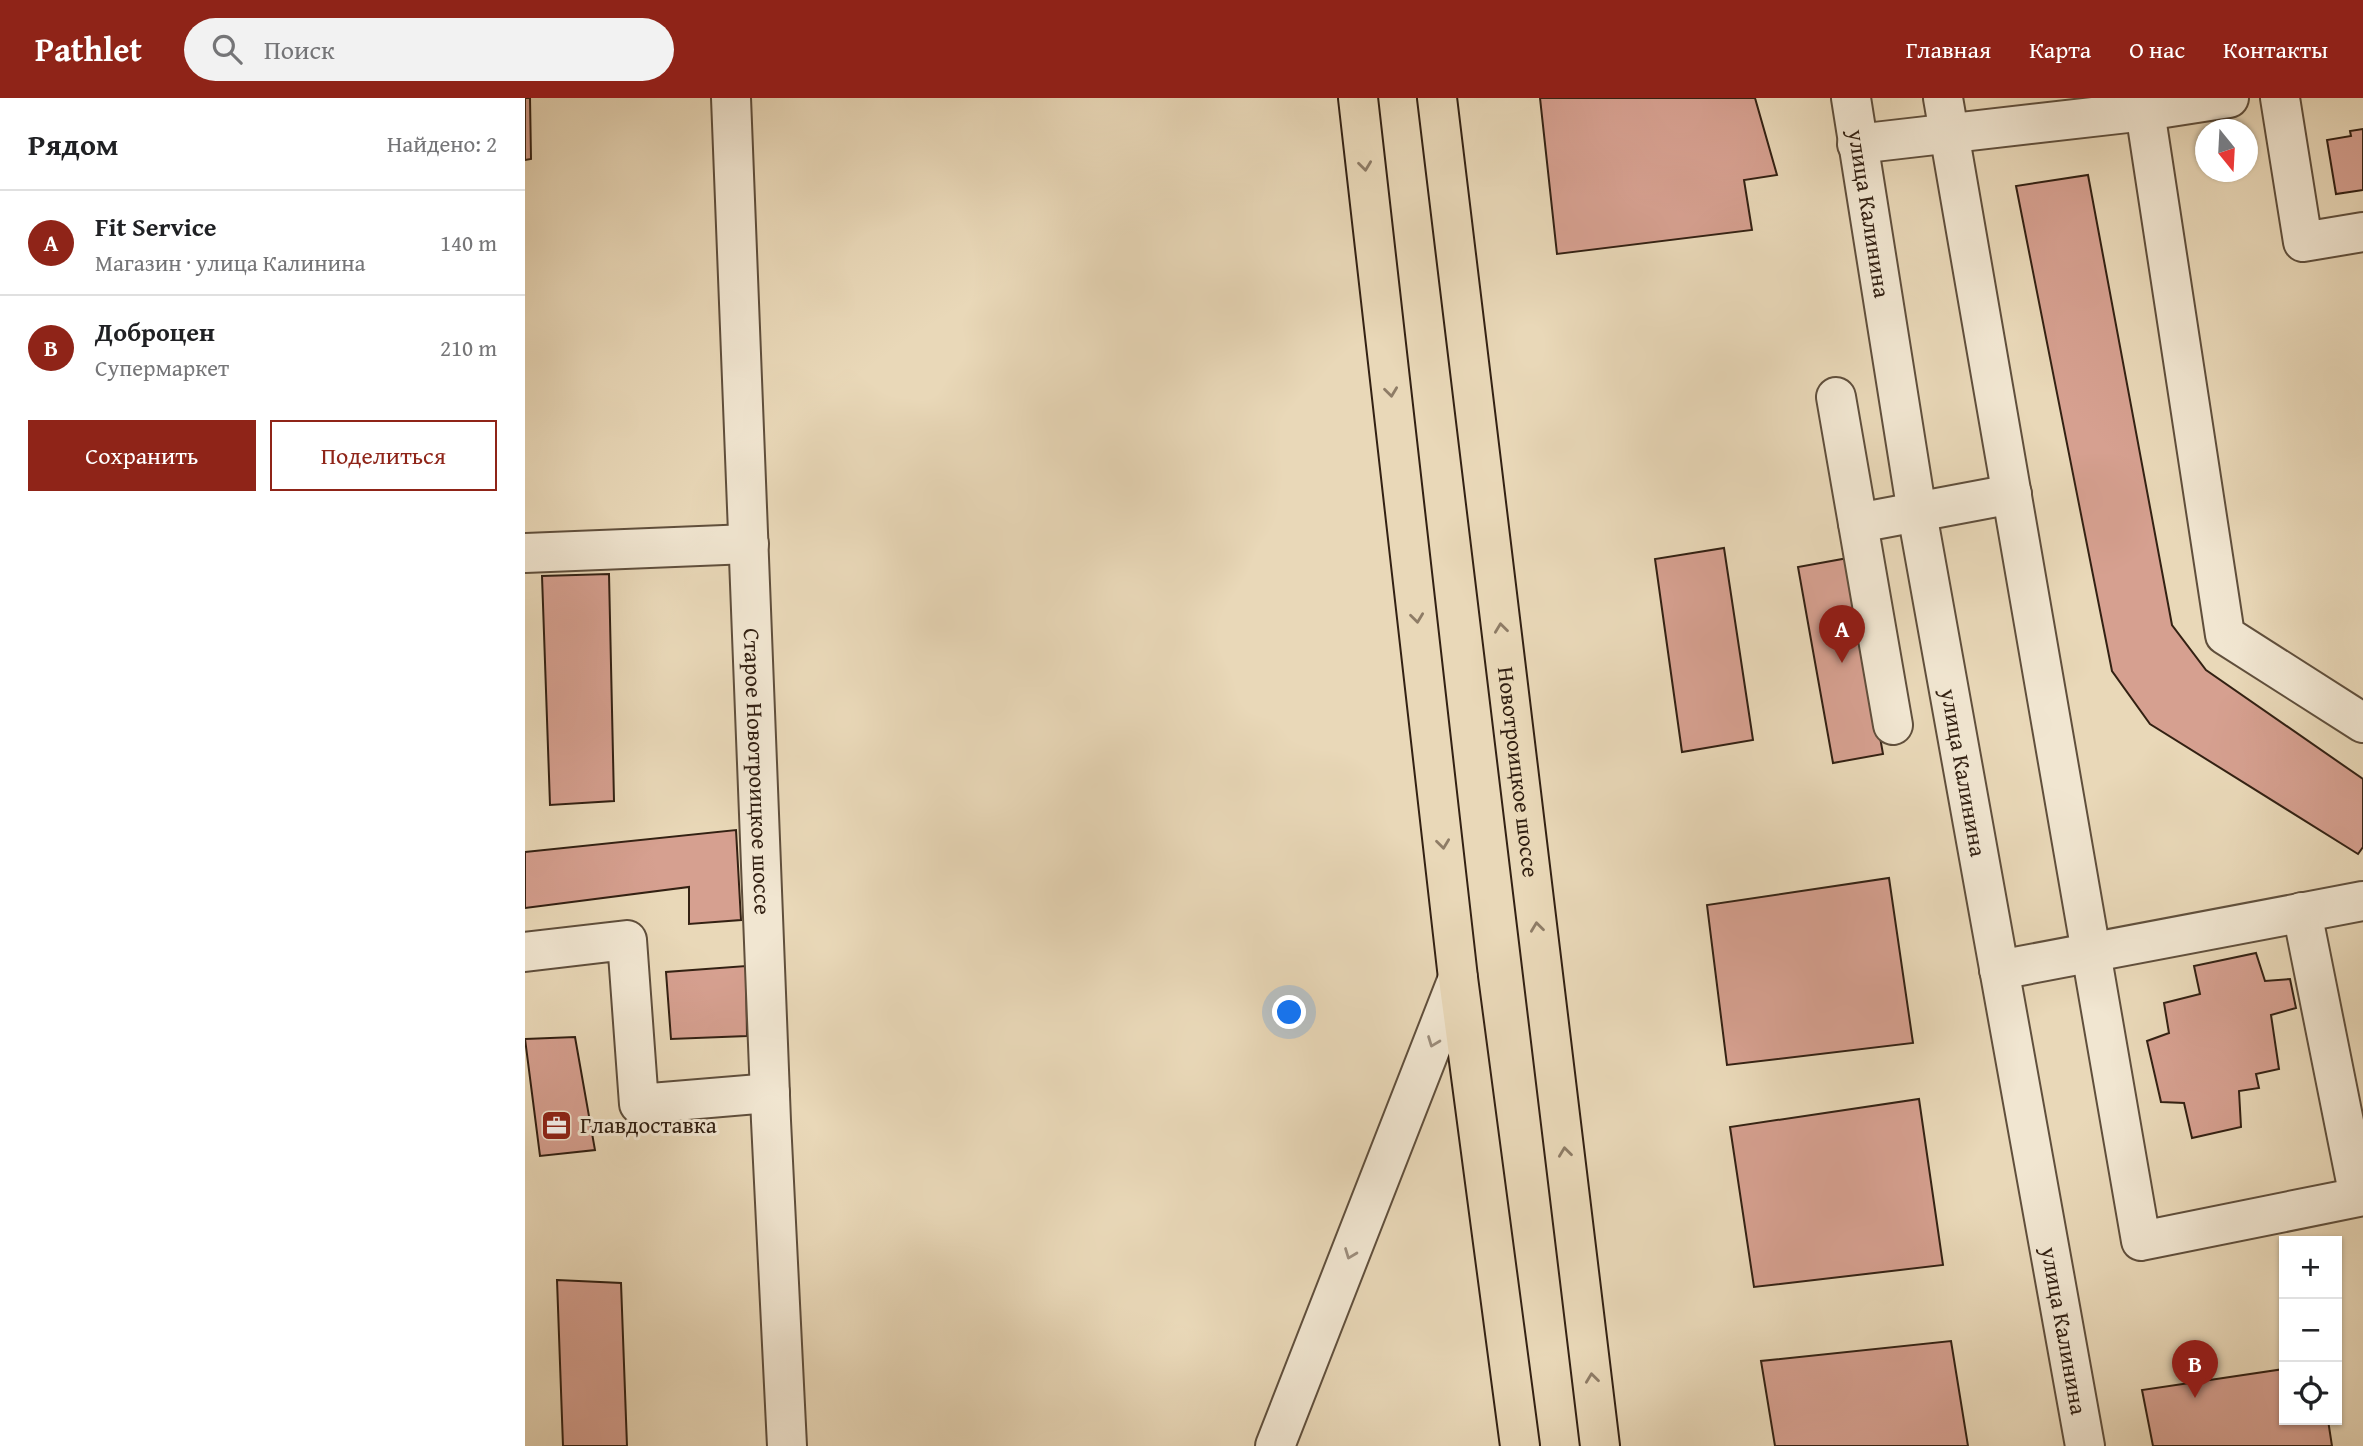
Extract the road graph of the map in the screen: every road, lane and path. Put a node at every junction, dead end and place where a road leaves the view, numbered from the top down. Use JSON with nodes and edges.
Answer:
{"nodes":[{"id":1,"x":731,"y":98,"type":"edge"},
{"id":2,"x":1358,"y":98,"type":"edge"},
{"id":3,"x":1437,"y":98,"type":"edge"},
{"id":4,"x":1851,"y":98,"type":"edge"},
{"id":5,"x":2229,"y":98,"type":"edge"},
{"id":6,"x":2280,"y":98,"type":"edge"},
{"id":7,"x":2183,"y":102,"type":"edge"},
{"id":8,"x":2145,"y":111,"type":"junction"},
{"id":9,"x":1946,"y":116,"type":"edge"},
{"id":10,"x":1857,"y":144,"type":"junction"},
{"id":11,"x":2363,"y":232,"type":"edge"},
{"id":12,"x":1836,"y":397,"type":"dead end"},
{"id":13,"x":2012,"y":494,"type":"junction"},
{"id":14,"x":1917,"y":513,"type":"junction"},
{"id":15,"x":1858,"y":523,"type":"junction"},
{"id":16,"x":749,"y":544,"type":"junction"},
{"id":17,"x":525,"y":553,"type":"edge"},
{"id":18,"x":2363,"y":723,"type":"edge"},
{"id":19,"x":1893,"y":725,"type":"dead end"},
{"id":20,"x":2363,"y":901,"type":"edge"},
{"id":21,"x":2302,"y":912,"type":"junction"},
{"id":22,"x":525,"y":952,"type":"edge"},
{"id":23,"x":2093,"y":953,"type":"junction"},
{"id":24,"x":1999,"y":970,"type":"junction"},
{"id":25,"x":1458,"y":978,"type":"junction"},
{"id":26,"x":770,"y":1093,"type":"junction"},
{"id":27,"x":787,"y":1446,"type":"edge"},
{"id":28,"x":1275,"y":1446,"type":"edge"},
{"id":29,"x":1520,"y":1446,"type":"edge"},
{"id":30,"x":1601,"y":1446,"type":"edge"},
{"id":31,"x":2085,"y":1446,"type":"edge"}],
"edges":[{"from":1,"to":16,"type":"street","name":"Старое Новотроицкое шоссе"},
{"from":2,"to":25,"type":"main road","one_way":true},
{"from":30,"to":3,"type":"main road","name":"Новотроицкое шоссе","one_way":true},
{"from":4,"to":10,"type":"street","name":"улица Калинина"},
{"from":5,"to":7,"type":"street"},
{"from":6,"to":11,"type":"street"},
{"from":7,"to":8,"type":"street"},
{"from":8,"to":9,"type":"street"},
{"from":8,"to":18,"type":"street"},
{"from":9,"to":10,"type":"street"},
{"from":9,"to":13,"type":"street"},
{"from":10,"to":14,"type":"street","name":"улица Калинина"},
{"from":12,"to":15,"type":"street"},
{"from":13,"to":14,"type":"street"},
{"from":13,"to":23,"type":"street"},
{"from":14,"to":15,"type":"street"},
{"from":14,"to":24,"type":"street","name":"улица Калинина"},
{"from":15,"to":19,"type":"street"},
{"from":16,"to":17,"type":"street"},
{"from":16,"to":26,"type":"street","name":"Старое Новотроицкое шоссе"},
{"from":20,"to":21,"type":"street"},
{"from":21,"to":23,"type":"street"},
{"from":21,"to":23,"type":"street"},
{"from":22,"to":26,"type":"street"},
{"from":23,"to":24,"type":"street"},
{"from":24,"to":31,"type":"street","name":"улица Калинина"},
{"from":25,"to":28,"type":"street","one_way":true},
{"from":25,"to":29,"type":"main road"},
{"from":26,"to":27,"type":"street","name":"Старое Новотроицкое шоссе"}]}
